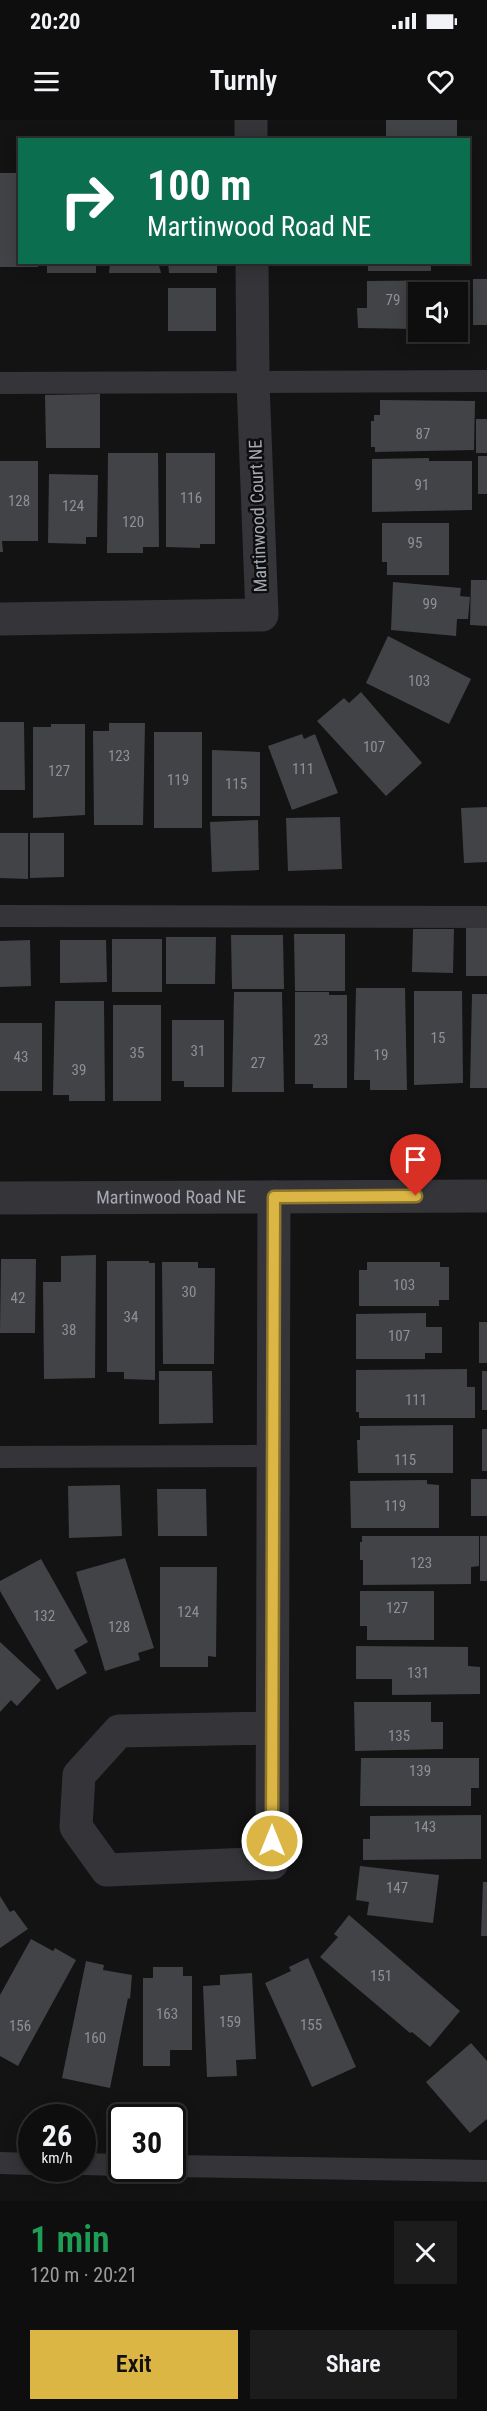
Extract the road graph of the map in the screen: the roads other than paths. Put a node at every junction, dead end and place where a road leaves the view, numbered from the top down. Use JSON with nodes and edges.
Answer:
{"nodes":[{"id":1,"x":251,"y":120,"type":"edge"},
{"id":2,"x":251,"y":138,"type":"edge"},
{"id":3,"x":252,"y":264,"type":"edge"},
{"id":4,"x":487,"y":381,"type":"edge"},
{"id":5,"x":253,"y":382,"type":"junction"},
{"id":6,"x":0,"y":383,"type":"edge"},
{"id":7,"x":0,"y":619,"type":"edge"},
{"id":8,"x":0,"y":916,"type":"edge"},
{"id":9,"x":487,"y":917,"type":"edge"},
{"id":10,"x":487,"y":1196,"type":"edge"},
{"id":11,"x":274,"y":1197,"type":"junction"},
{"id":12,"x":0,"y":1198,"type":"edge"},
{"id":13,"x":273,"y":1456,"type":"junction"},
{"id":14,"x":0,"y":1457,"type":"edge"},
{"id":15,"x":272,"y":1728,"type":"junction"},
{"id":16,"x":0,"y":2163,"type":"edge"},
{"id":17,"x":18,"y":2163,"type":"edge"},
{"id":18,"x":186,"y":2166,"type":"edge"},
{"id":19,"x":487,"y":2171,"type":"edge"}],
"edges":[{"from":1,"to":2,"type":"street"},
{"from":3,"to":5,"type":"street","name":"Martinwood Court NE"},
{"from":4,"to":5,"type":"lane"},
{"from":5,"to":6,"type":"lane"},
{"from":5,"to":7,"type":"street","name":"Martinwood Court NE"},
{"from":8,"to":9,"type":"lane"},
{"from":10,"to":11,"type":"street","name":"Martinwood Road NE"},
{"from":11,"to":12,"type":"street","name":"Martinwood Road NE"},
{"from":11,"to":13,"type":"street"},
{"from":13,"to":14,"type":"lane"},
{"from":13,"to":15,"type":"street"},
{"from":15,"to":15,"type":"street"},
{"from":16,"to":17,"type":"lane"},
{"from":18,"to":19,"type":"lane"}]}
